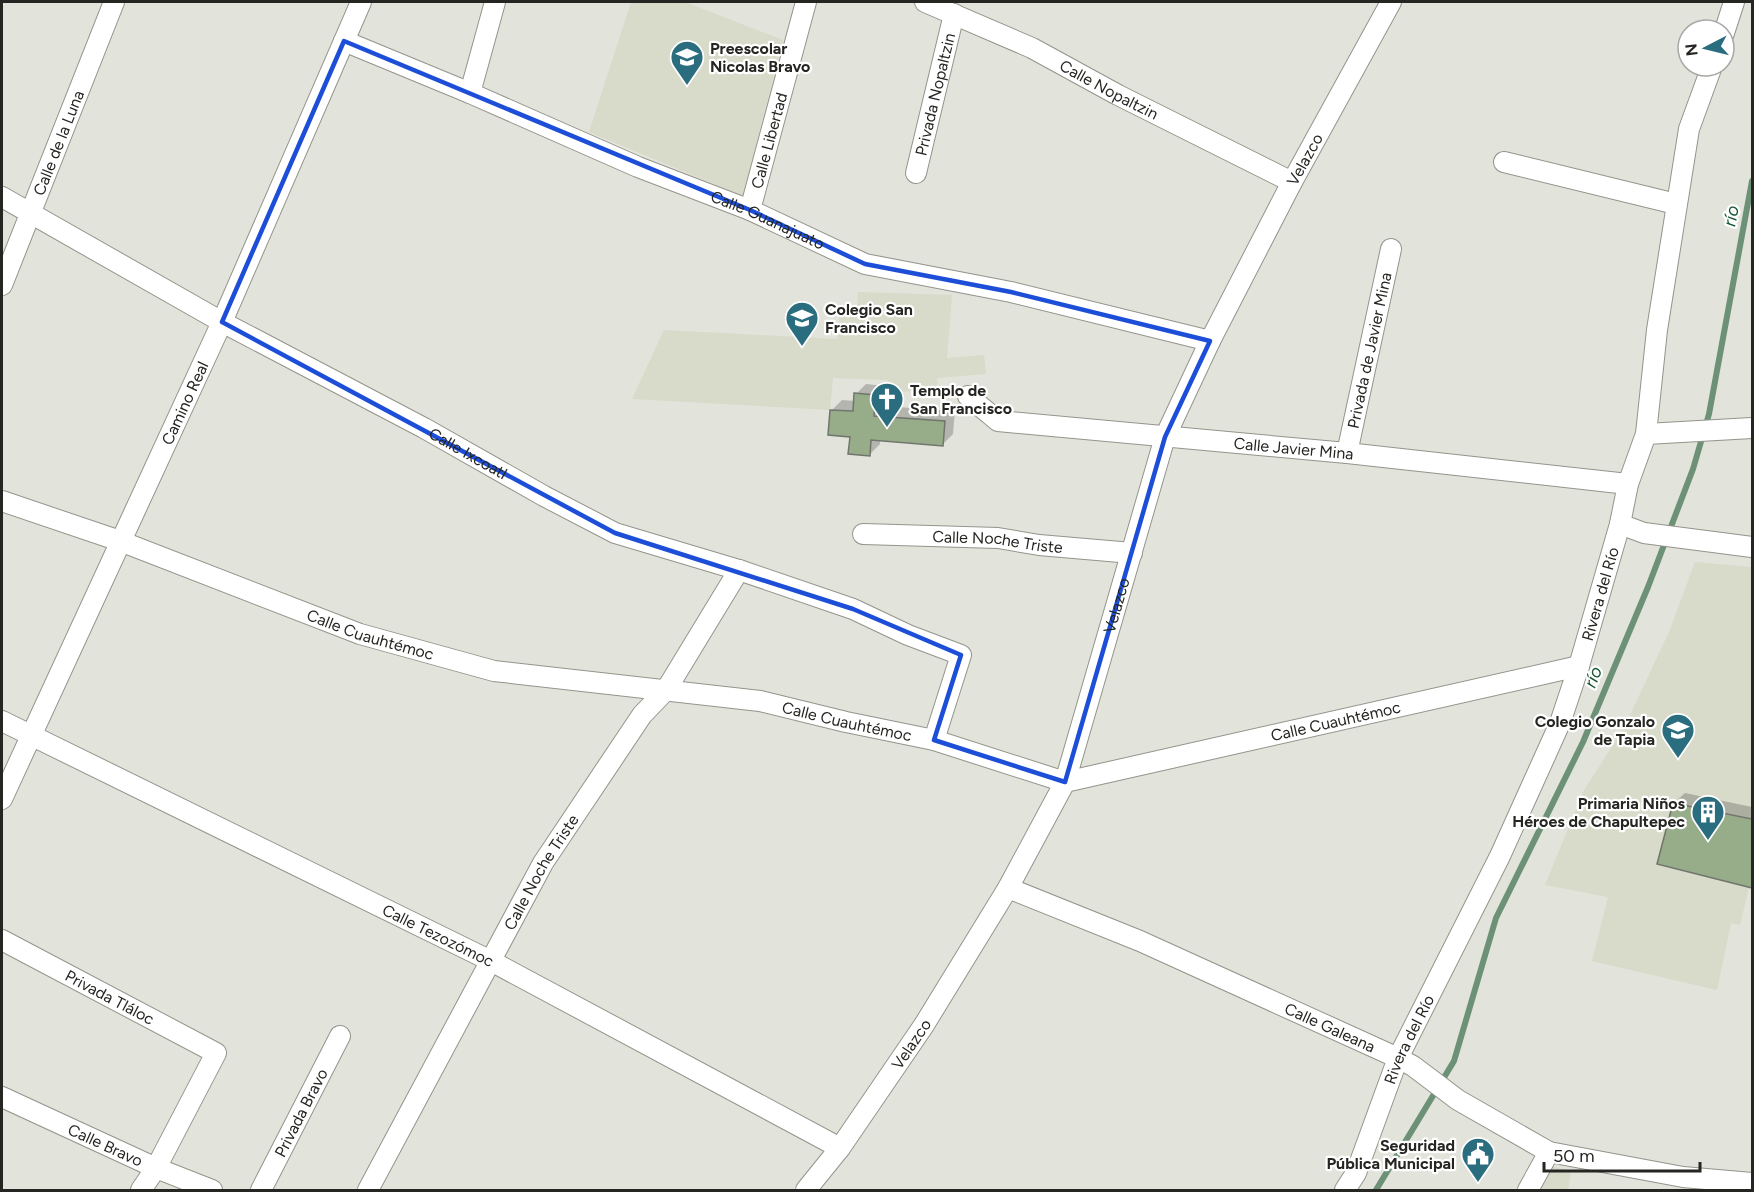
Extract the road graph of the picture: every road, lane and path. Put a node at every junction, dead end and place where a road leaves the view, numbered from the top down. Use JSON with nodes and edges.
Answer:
{"nodes":[{"id":1,"x":114,"y":2,"type":"edge"},
{"id":2,"x":361,"y":2,"type":"edge"},
{"id":3,"x":495,"y":2,"type":"edge"},
{"id":4,"x":806,"y":2,"type":"edge"},
{"id":5,"x":924,"y":2,"type":"edge"},
{"id":6,"x":1391,"y":2,"type":"edge"},
{"id":7,"x":1734,"y":2,"type":"edge"},
{"id":8,"x":954,"y":14,"type":"junction"},
{"id":9,"x":1729,"y":18,"type":"edge"},
{"id":10,"x":344,"y":41,"type":"junction"},
{"id":11,"x":1708,"y":78,"type":"edge"},
{"id":12,"x":471,"y":93,"type":"junction"},
{"id":13,"x":1504,"y":162,"type":"dead end"},
{"id":14,"x":916,"y":173,"type":"dead end"},
{"id":15,"x":1292,"y":182,"type":"junction"},
{"id":16,"x":2,"y":197,"type":"edge"},
{"id":17,"x":1676,"y":204,"type":"junction"},
{"id":18,"x":750,"y":210,"type":"junction"},
{"id":19,"x":32,"y":213,"type":"junction"},
{"id":20,"x":1391,"y":249,"type":"dead end"},
{"id":21,"x":2,"y":285,"type":"edge"},
{"id":22,"x":222,"y":322,"type":"junction"},
{"id":23,"x":1210,"y":341,"type":"junction"},
{"id":24,"x":968,"y":396,"type":"dead end"},
{"id":25,"x":1750,"y":428,"type":"edge"},
{"id":26,"x":1646,"y":434,"type":"junction"},
{"id":27,"x":1165,"y":437,"type":"junction"},
{"id":28,"x":1347,"y":453,"type":"junction"},
{"id":29,"x":1628,"y":484,"type":"junction"},
{"id":30,"x":2,"y":501,"type":"edge"},
{"id":31,"x":1620,"y":524,"type":"junction"},
{"id":32,"x":863,"y":534,"type":"dead end"},
{"id":33,"x":120,"y":541,"type":"junction"},
{"id":34,"x":1752,"y":547,"type":"edge"},
{"id":35,"x":1132,"y":553,"type":"junction"},
{"id":36,"x":739,"y":570,"type":"junction"},
{"id":37,"x":1579,"y":666,"type":"junction"},
{"id":38,"x":666,"y":690,"type":"junction"},
{"id":39,"x":2,"y":721,"type":"edge"},
{"id":40,"x":31,"y":734,"type":"junction"},
{"id":41,"x":934,"y":741,"type":"junction"},
{"id":42,"x":1065,"y":782,"type":"junction"},
{"id":43,"x":2,"y":799,"type":"edge"},
{"id":44,"x":1008,"y":888,"type":"junction"},
{"id":45,"x":2,"y":940,"type":"edge"},
{"id":46,"x":491,"y":961,"type":"junction"},
{"id":47,"x":340,"y":1036,"type":"dead end"},
{"id":48,"x":1405,"y":1062,"type":"junction"},
{"id":49,"x":2,"y":1097,"type":"edge"},
{"id":50,"x":840,"y":1148,"type":"junction"},
{"id":51,"x":1549,"y":1152,"type":"junction"},
{"id":52,"x":156,"y":1168,"type":"junction"},
{"id":53,"x":1752,"y":1183,"type":"edge"},
{"id":54,"x":141,"y":1191,"type":"edge"},
{"id":55,"x":212,"y":1191,"type":"edge"},
{"id":56,"x":261,"y":1191,"type":"edge"},
{"id":57,"x":368,"y":1191,"type":"edge"},
{"id":58,"x":806,"y":1191,"type":"edge"},
{"id":59,"x":1345,"y":1191,"type":"edge"},
{"id":60,"x":1528,"y":1191,"type":"edge"}],
"edges":[{"from":1,"to":19,"type":"street","name":"Calle de la Luna"},
{"from":2,"to":10,"type":"street","name":"Camino Real"},
{"from":3,"to":12,"type":"street"},
{"from":4,"to":18,"type":"street","name":"Calle Libertad"},
{"from":5,"to":8,"type":"street","name":"Calle Nopaltzin"},
{"from":6,"to":15,"type":"street","name":"Velazco"},
{"from":7,"to":9,"type":"street"},
{"from":8,"to":14,"type":"street","name":"Privada Nopaltzin"},
{"from":8,"to":15,"type":"street","name":"Calle Nopaltzin"},
{"from":10,"to":12,"type":"street","name":"Calle Guanajuato"},
{"from":10,"to":22,"type":"street","name":"Camino Real"},
{"from":11,"to":17,"type":"street","name":"Rivera del Río"},
{"from":12,"to":18,"type":"street","name":"Calle Guanajuato"},
{"from":13,"to":17,"type":"street"},
{"from":15,"to":23,"type":"street","name":"Velazco"},
{"from":16,"to":19,"type":"street","name":"Calle Ixcoatl"},
{"from":17,"to":26,"type":"street","name":"Rivera del Río"},
{"from":18,"to":23,"type":"street","name":"Calle Guanajuato"},
{"from":19,"to":21,"type":"street","name":"Calle de la Luna"},
{"from":19,"to":22,"type":"street","name":"Calle Ixcoatl"},
{"from":20,"to":28,"type":"street","name":"Privada de Javier Mina"},
{"from":22,"to":33,"type":"street","name":"Camino Real"},
{"from":22,"to":36,"type":"street","name":"Calle Ixcoatl"},
{"from":23,"to":27,"type":"street","name":"Velazco"},
{"from":24,"to":27,"type":"street","name":"Calle Javier Mina"},
{"from":25,"to":26,"type":"street"},
{"from":26,"to":29,"type":"street","name":"Rivera del Río"},
{"from":27,"to":28,"type":"street","name":"Calle Javier Mina"},
{"from":27,"to":35,"type":"street","name":"Velazco"},
{"from":28,"to":29,"type":"street","name":"Calle Javier Mina"},
{"from":29,"to":31,"type":"street","name":"Rivera del Río"},
{"from":30,"to":33,"type":"street","name":"Calle Cuauhtémoc"},
{"from":31,"to":34,"type":"street"},
{"from":31,"to":37,"type":"street","name":"Rivera del Río"},
{"from":32,"to":35,"type":"street","name":"Calle Noche Triste"},
{"from":33,"to":38,"type":"street","name":"Calle Cuauhtémoc"},
{"from":33,"to":40,"type":"street","name":"Camino Real"},
{"from":35,"to":42,"type":"street","name":"Velazco"},
{"from":36,"to":38,"type":"street","name":"Calle Noche Triste"},
{"from":36,"to":41,"type":"street","name":"Calle Ixcoatl"},
{"from":37,"to":42,"type":"street","name":"Calle Cuauhtémoc"},
{"from":37,"to":48,"type":"street","name":"Rivera del Río"},
{"from":38,"to":41,"type":"street","name":"Calle Cuauhtémoc"},
{"from":38,"to":46,"type":"street","name":"Calle Noche Triste"},
{"from":39,"to":40,"type":"street","name":"Calle Tezozómoc"},
{"from":40,"to":43,"type":"street","name":"Camino Real"},
{"from":40,"to":46,"type":"street","name":"Calle Tezozómoc"},
{"from":41,"to":42,"type":"street","name":"Calle Cuauhtémoc"},
{"from":42,"to":44,"type":"street","name":"Velazco"},
{"from":44,"to":48,"type":"street","name":"Calle Galeana"},
{"from":44,"to":50,"type":"street","name":"Velazco"},
{"from":45,"to":52,"type":"street","name":"Privada Tláloc"},
{"from":46,"to":50,"type":"street","name":"Calle Tezozómoc"},
{"from":46,"to":57,"type":"street","name":"Calle Noche Triste"},
{"from":47,"to":56,"type":"street","name":"Privada Bravo"},
{"from":48,"to":51,"type":"street","name":"Calle Galeana"},
{"from":48,"to":59,"type":"street","name":"Rivera del Río"},
{"from":49,"to":52,"type":"street","name":"Calle Bravo"},
{"from":50,"to":58,"type":"street","name":"Velazco"},
{"from":51,"to":53,"type":"street","name":"Calle Galeana"},
{"from":51,"to":60,"type":"street"},
{"from":52,"to":54,"type":"street"},
{"from":52,"to":55,"type":"street","name":"Calle Bravo"}]}
